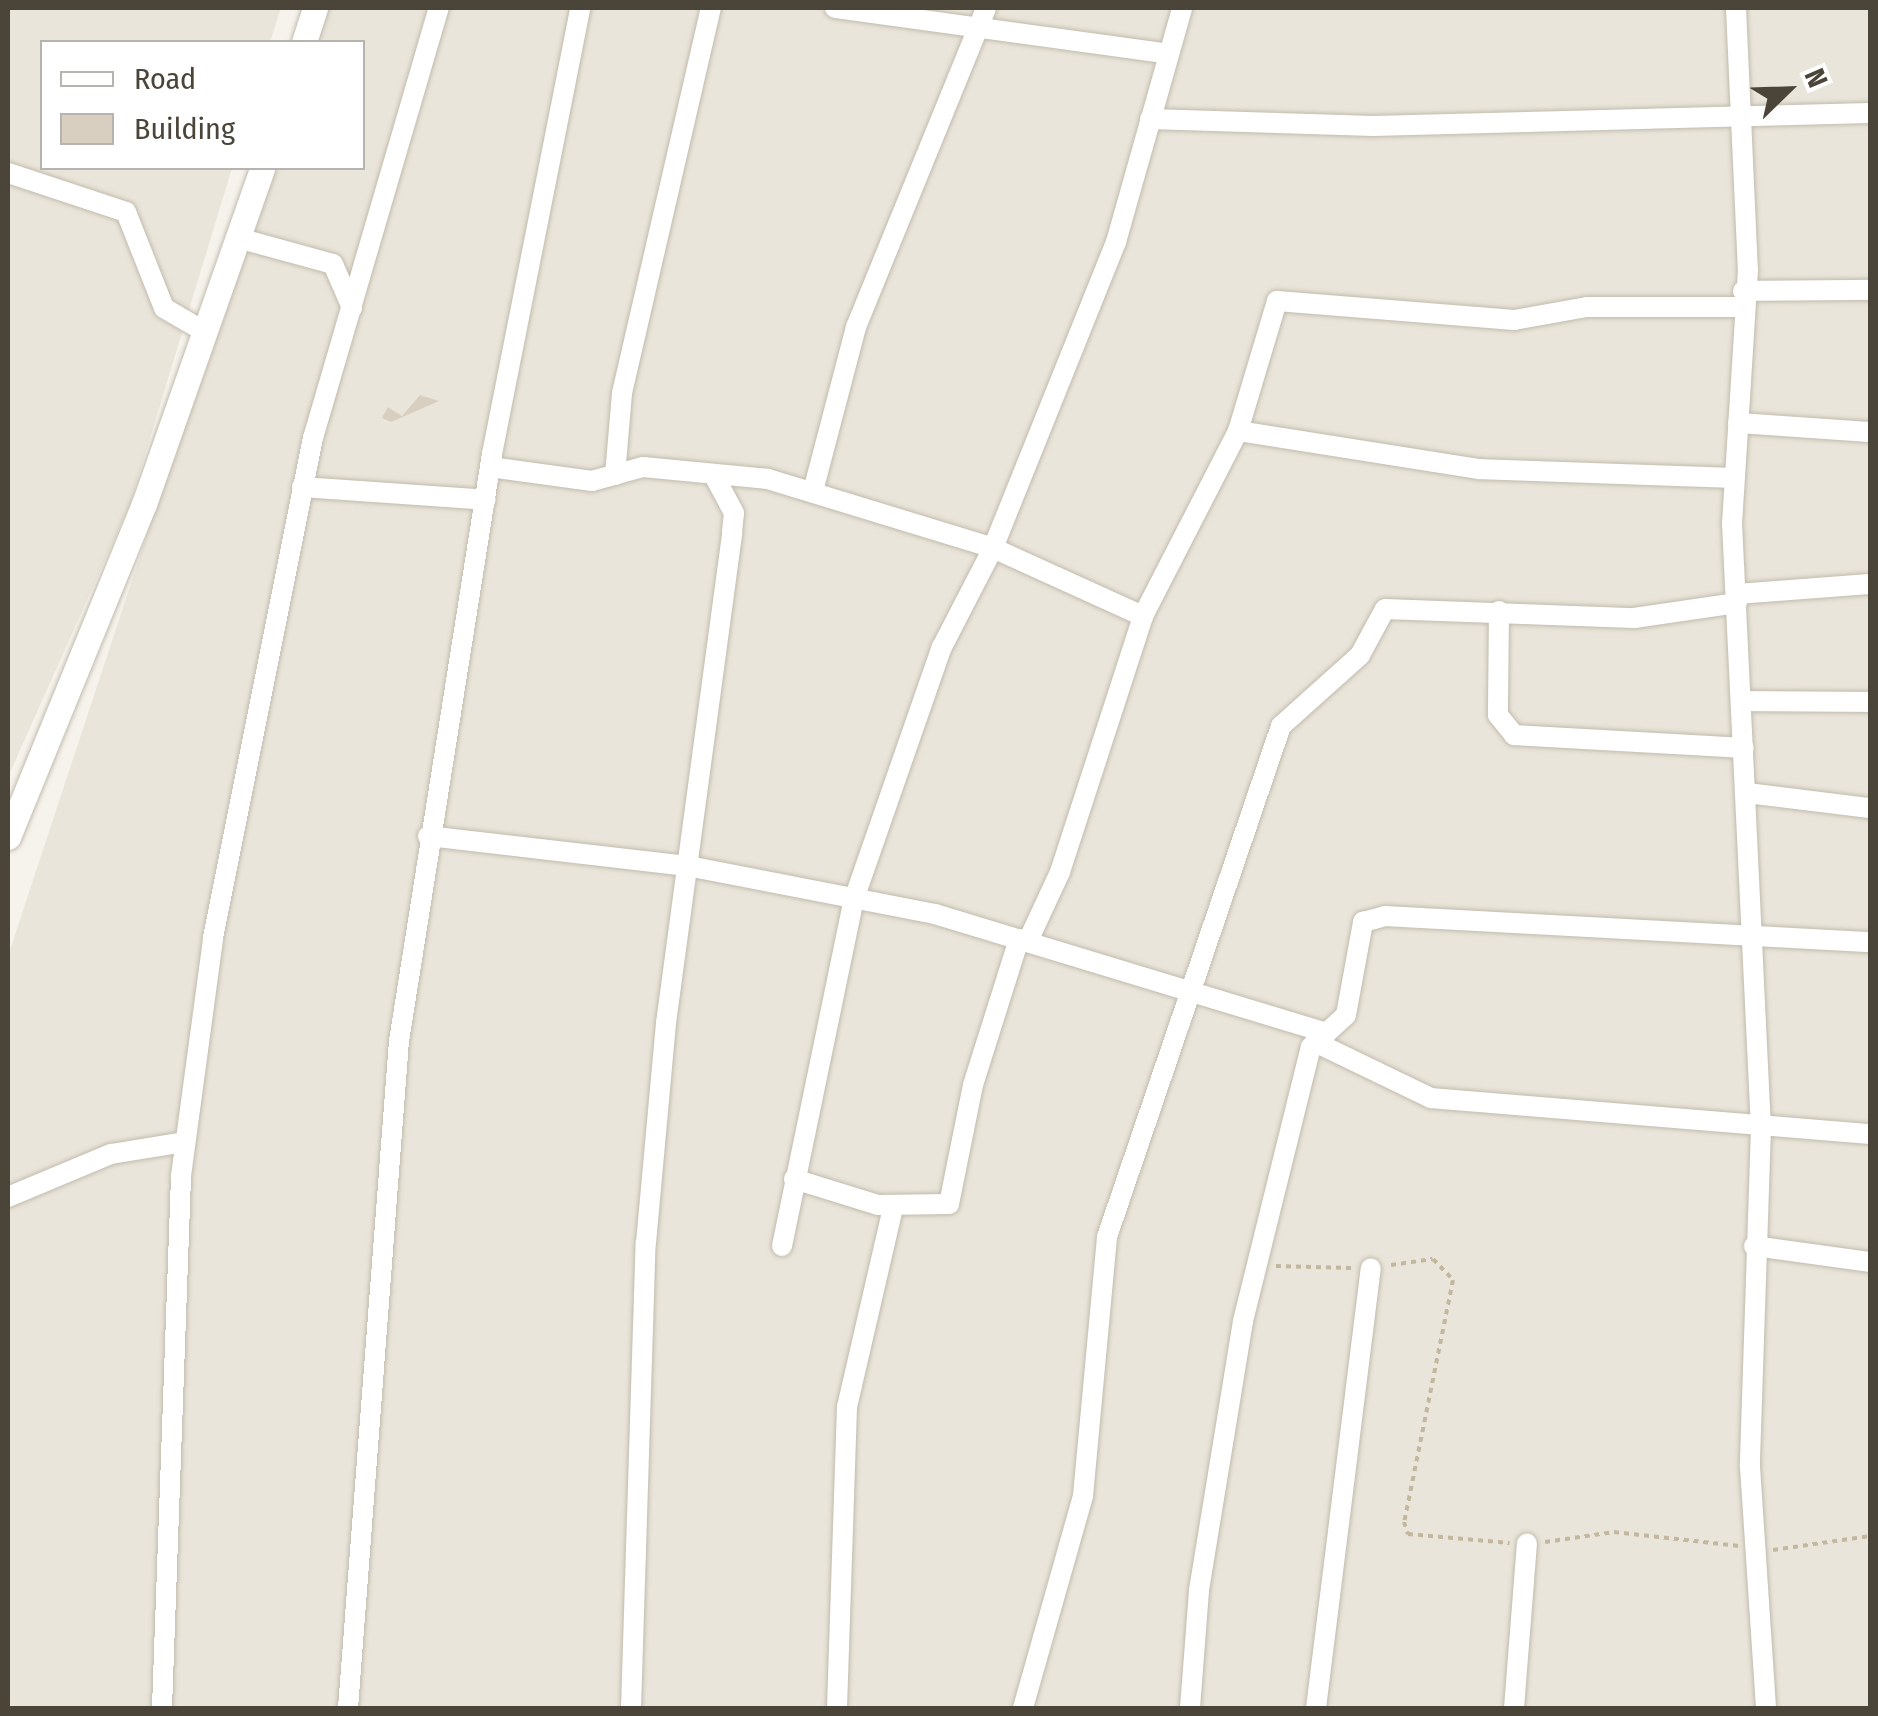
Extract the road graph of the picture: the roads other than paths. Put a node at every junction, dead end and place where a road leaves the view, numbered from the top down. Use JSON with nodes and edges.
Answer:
{"nodes":[{"id":1,"x":315,"y":8,"type":"edge"},
{"id":2,"x":438,"y":8,"type":"edge"},
{"id":3,"x":580,"y":8,"type":"edge"},
{"id":4,"x":711,"y":8,"type":"edge"},
{"id":5,"x":835,"y":8,"type":"edge"},
{"id":6,"x":986,"y":8,"type":"edge"},
{"id":7,"x":1182,"y":8,"type":"edge"},
{"id":8,"x":1736,"y":8,"type":"edge"},
{"id":9,"x":978,"y":33,"type":"junction"},
{"id":10,"x":305,"y":40,"type":"edge"},
{"id":11,"x":1170,"y":54,"type":"junction"},
{"id":12,"x":1870,"y":113,"type":"edge"},
{"id":13,"x":1150,"y":119,"type":"junction"},
{"id":14,"x":1742,"y":120,"type":"junction"},
{"id":15,"x":261,"y":170,"type":"edge"},
{"id":16,"x":8,"y":173,"type":"edge"},
{"id":17,"x":238,"y":238,"type":"junction"},
{"id":18,"x":1870,"y":290,"type":"edge"},
{"id":19,"x":1742,"y":299,"type":"junction"},
{"id":20,"x":352,"y":309,"type":"junction"},
{"id":21,"x":204,"y":332,"type":"junction"},
{"id":22,"x":1738,"y":424,"type":"junction"},
{"id":23,"x":1238,"y":431,"type":"junction"},
{"id":24,"x":1870,"y":432,"type":"edge"},
{"id":25,"x":490,"y":467,"type":"junction"},
{"id":26,"x":615,"y":475,"type":"junction"},
{"id":27,"x":715,"y":478,"type":"junction"},
{"id":28,"x":1732,"y":478,"type":"junction"},
{"id":29,"x":302,"y":487,"type":"junction"},
{"id":30,"x":813,"y":491,"type":"junction"},
{"id":31,"x":486,"y":500,"type":"junction"},
{"id":32,"x":993,"y":548,"type":"junction"},
{"id":33,"x":1870,"y":584,"type":"edge"},
{"id":34,"x":1737,"y":598,"type":"junction"},
{"id":35,"x":1500,"y":610,"type":"junction"},
{"id":36,"x":1143,"y":616,"type":"junction"},
{"id":37,"x":1742,"y":701,"type":"junction"},
{"id":38,"x":1870,"y":702,"type":"edge"},
{"id":39,"x":1744,"y":748,"type":"junction"},
{"id":40,"x":1746,"y":793,"type":"junction"},
{"id":41,"x":1870,"y":808,"type":"edge"},
{"id":42,"x":428,"y":836,"type":"junction"},
{"id":43,"x":8,"y":837,"type":"edge"},
{"id":44,"x":688,"y":866,"type":"junction"},
{"id":45,"x":854,"y":898,"type":"junction"},
{"id":46,"x":1750,"y":933,"type":"junction"},
{"id":47,"x":1024,"y":940,"type":"junction"},
{"id":48,"x":1870,"y":942,"type":"edge"},
{"id":49,"x":1191,"y":988,"type":"junction"},
{"id":50,"x":1320,"y":1037,"type":"junction"},
{"id":51,"x":1762,"y":1128,"type":"junction"},
{"id":52,"x":1870,"y":1134,"type":"edge"},
{"id":53,"x":184,"y":1142,"type":"junction"},
{"id":54,"x":794,"y":1179,"type":"junction"},
{"id":55,"x":8,"y":1197,"type":"edge"},
{"id":56,"x":894,"y":1207,"type":"junction"},
{"id":57,"x":782,"y":1246,"type":"dead end"},
{"id":58,"x":1754,"y":1246,"type":"junction"},
{"id":59,"x":1870,"y":1262,"type":"edge"},
{"id":60,"x":1371,"y":1268,"type":"road end"},
{"id":61,"x":1527,"y":1544,"type":"road end"},
{"id":62,"x":162,"y":1708,"type":"edge"},
{"id":63,"x":348,"y":1708,"type":"edge"},
{"id":64,"x":630,"y":1708,"type":"edge"},
{"id":65,"x":837,"y":1708,"type":"edge"},
{"id":66,"x":1023,"y":1708,"type":"edge"},
{"id":67,"x":1190,"y":1708,"type":"edge"},
{"id":68,"x":1316,"y":1708,"type":"edge"},
{"id":69,"x":1514,"y":1708,"type":"edge"},
{"id":70,"x":1766,"y":1708,"type":"edge"}],
"edges":[{"from":1,"to":10,"type":"street"},
{"from":2,"to":20,"type":"street"},
{"from":3,"to":25,"type":"street"},
{"from":4,"to":26,"type":"street"},
{"from":5,"to":9,"type":"street"},
{"from":6,"to":9,"type":"street"},
{"from":7,"to":11,"type":"street"},
{"from":8,"to":14,"type":"street"},
{"from":9,"to":11,"type":"street"},
{"from":9,"to":30,"type":"street"},
{"from":11,"to":13,"type":"street"},
{"from":12,"to":14,"type":"street"},
{"from":13,"to":14,"type":"street"},
{"from":13,"to":32,"type":"street"},
{"from":14,"to":19,"type":"street"},
{"from":15,"to":17,"type":"street"},
{"from":16,"to":21,"type":"street"},
{"from":17,"to":20,"type":"street"},
{"from":17,"to":21,"type":"street"},
{"from":18,"to":19,"type":"street"},
{"from":19,"to":22,"type":"street"},
{"from":19,"to":23,"type":"street"},
{"from":20,"to":29,"type":"street"},
{"from":21,"to":43,"type":"street"},
{"from":22,"to":24,"type":"street"},
{"from":22,"to":28,"type":"street"},
{"from":23,"to":28,"type":"street"},
{"from":23,"to":36,"type":"street"},
{"from":25,"to":26,"type":"street"},
{"from":25,"to":31,"type":"street"},
{"from":26,"to":27,"type":"street"},
{"from":27,"to":30,"type":"street"},
{"from":27,"to":44,"type":"street"},
{"from":28,"to":34,"type":"street"},
{"from":29,"to":31,"type":"street"},
{"from":29,"to":53,"type":"street"},
{"from":30,"to":32,"type":"street"},
{"from":31,"to":42,"type":"street"},
{"from":32,"to":36,"type":"street"},
{"from":32,"to":45,"type":"street"},
{"from":33,"to":34,"type":"street"},
{"from":34,"to":35,"type":"street"},
{"from":34,"to":37,"type":"street"},
{"from":35,"to":39,"type":"street"},
{"from":35,"to":49,"type":"street"},
{"from":36,"to":47,"type":"street"},
{"from":37,"to":38,"type":"street"},
{"from":37,"to":39,"type":"street"},
{"from":39,"to":40,"type":"street"},
{"from":40,"to":41,"type":"street"},
{"from":40,"to":46,"type":"street"},
{"from":42,"to":44,"type":"street"},
{"from":42,"to":63,"type":"street"},
{"from":44,"to":45,"type":"street"},
{"from":44,"to":64,"type":"street"},
{"from":45,"to":47,"type":"street"},
{"from":45,"to":54,"type":"street"},
{"from":46,"to":48,"type":"street"},
{"from":46,"to":50,"type":"street"},
{"from":46,"to":51,"type":"street"},
{"from":47,"to":49,"type":"street"},
{"from":47,"to":56,"type":"street"},
{"from":49,"to":50,"type":"street"},
{"from":49,"to":66,"type":"street"},
{"from":50,"to":51,"type":"street"},
{"from":50,"to":67,"type":"street"},
{"from":51,"to":52,"type":"street"},
{"from":51,"to":58,"type":"street"},
{"from":53,"to":55,"type":"street"},
{"from":53,"to":62,"type":"street"},
{"from":54,"to":56,"type":"street"},
{"from":54,"to":57,"type":"street"},
{"from":56,"to":65,"type":"street"},
{"from":58,"to":59,"type":"street"},
{"from":58,"to":70,"type":"street"},
{"from":60,"to":68,"type":"street"},
{"from":61,"to":69,"type":"street"}]}
